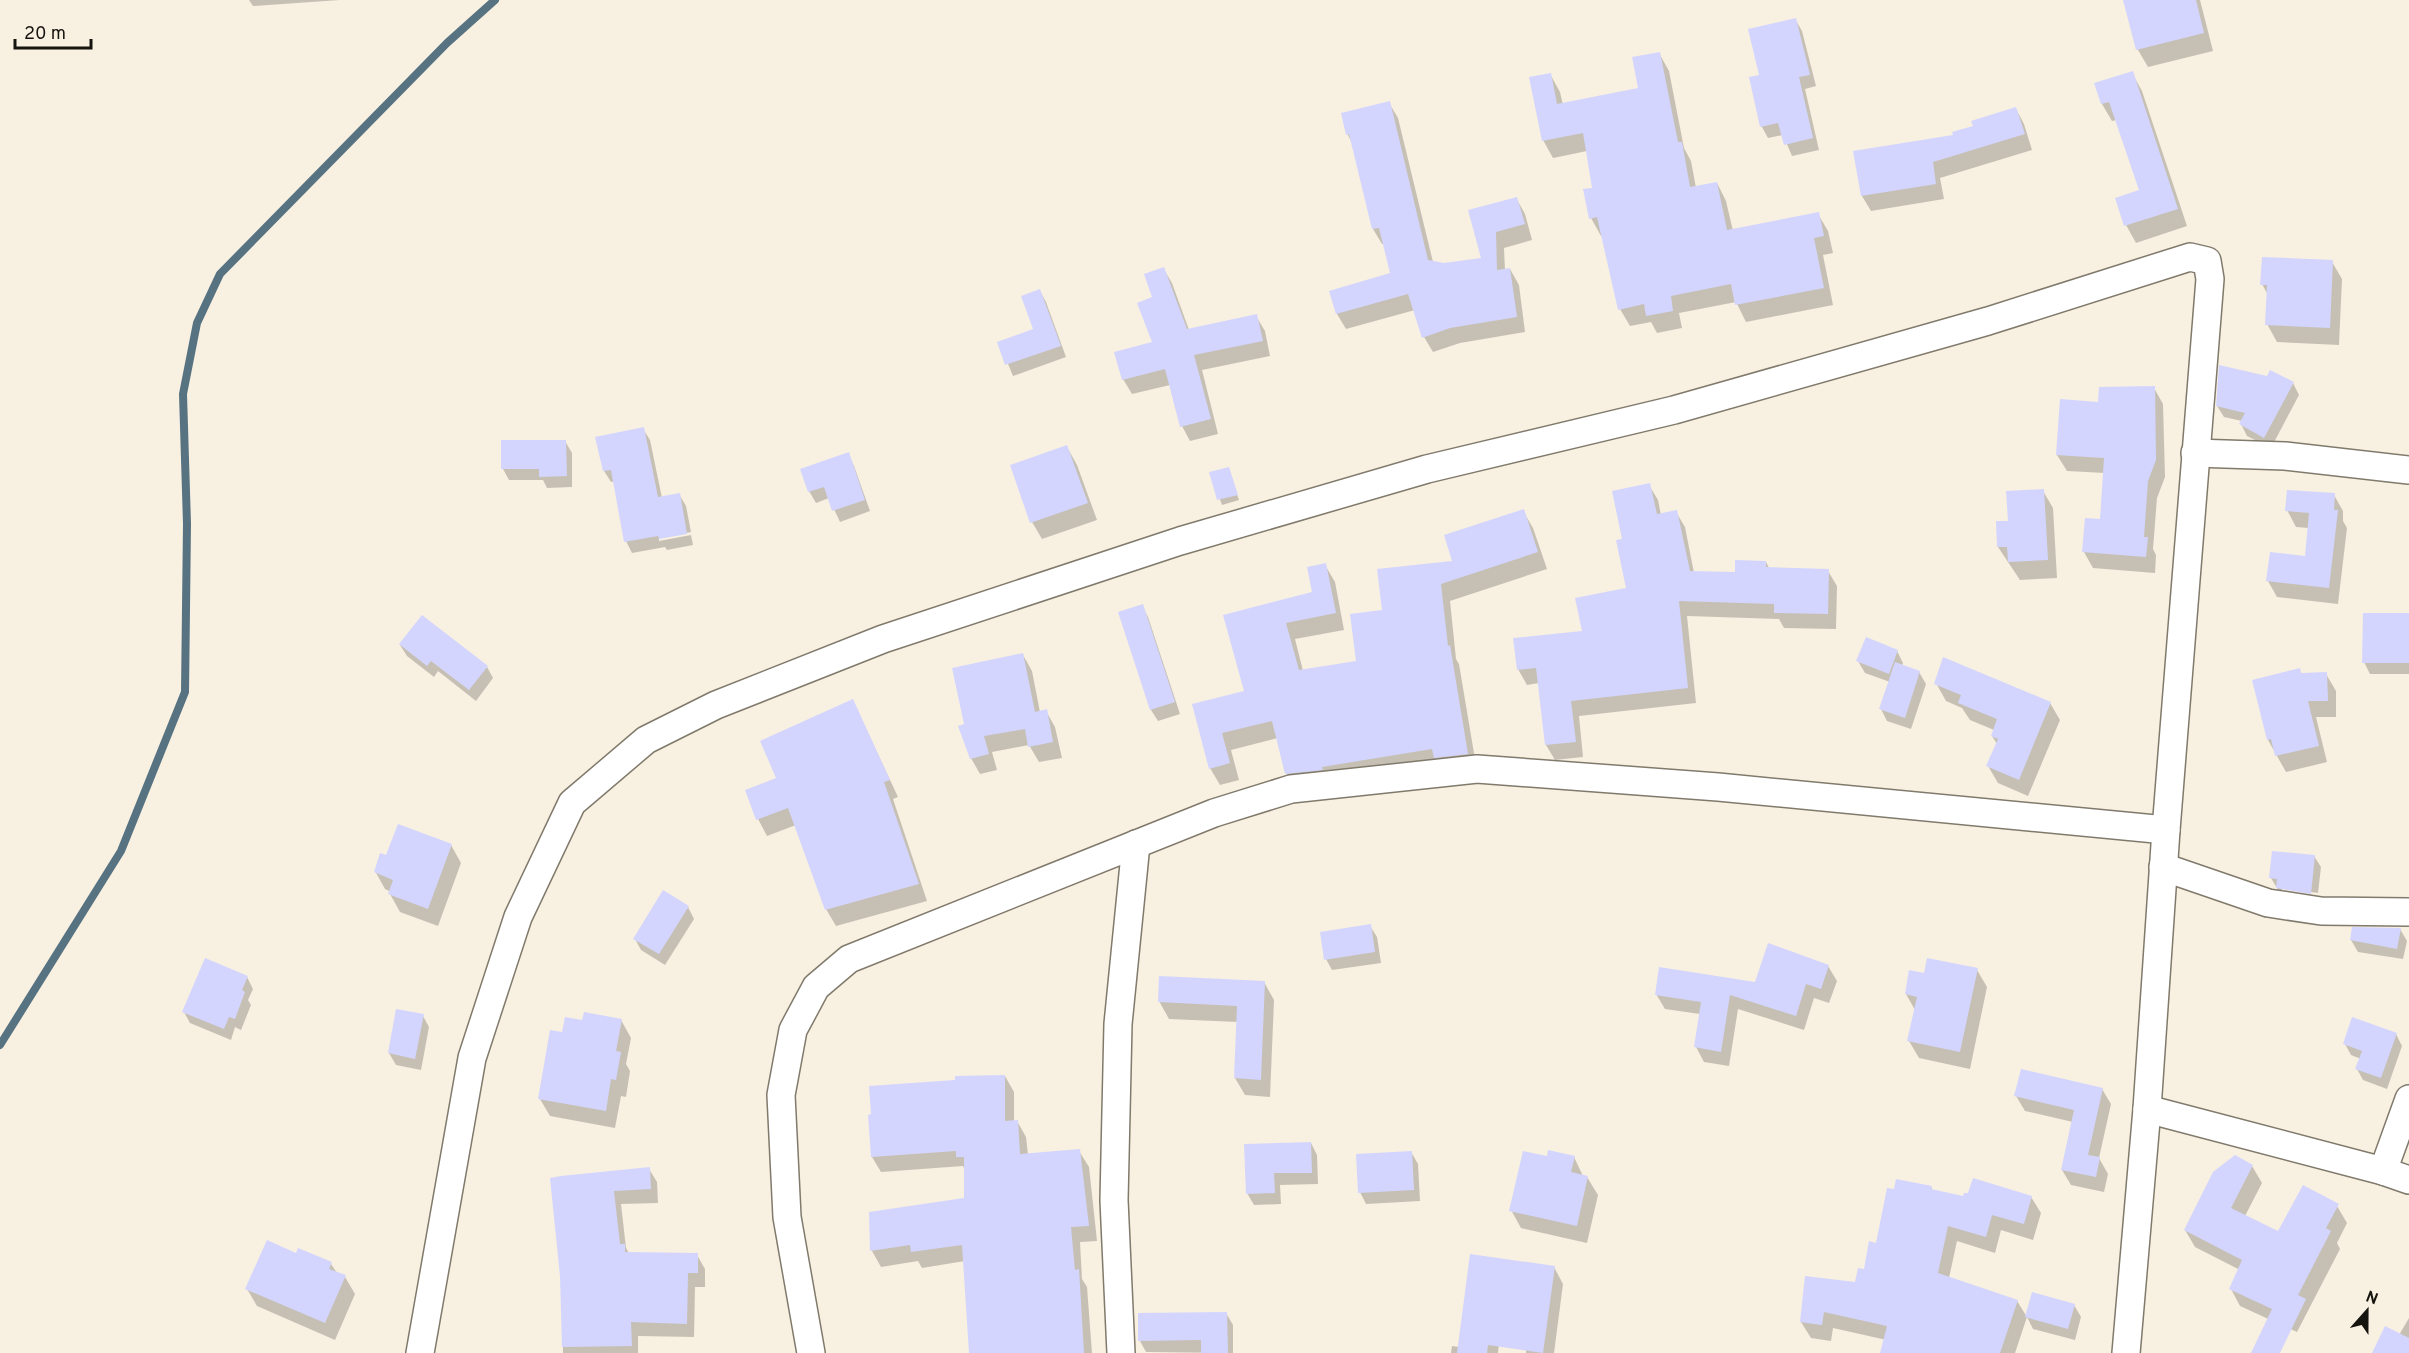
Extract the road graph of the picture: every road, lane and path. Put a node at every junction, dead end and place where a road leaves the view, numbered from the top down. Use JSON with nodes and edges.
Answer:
{"nodes":[{"id":1,"x":2195,"y":453,"type":"junction"},
{"id":2,"x":2409,"y":470,"type":"edge"},
{"id":3,"x":2166,"y":830,"type":"junction"},
{"id":4,"x":1136,"y":843,"type":"junction"},
{"id":5,"x":2163,"y":867,"type":"junction"},
{"id":6,"x":2409,"y":912,"type":"edge"},
{"id":7,"x":2409,"y":1100,"type":"edge"},
{"id":8,"x":2147,"y":1109,"type":"junction"},
{"id":9,"x":2383,"y":1171,"type":"junction"},
{"id":10,"x":2409,"y":1180,"type":"edge"},
{"id":11,"x":420,"y":1353,"type":"edge"},
{"id":12,"x":811,"y":1353,"type":"edge"},
{"id":13,"x":1121,"y":1353,"type":"edge"},
{"id":14,"x":2126,"y":1353,"type":"edge"}],
"edges":[{"from":1,"to":2,"type":"street"},
{"from":1,"to":3,"type":"street"},
{"from":1,"to":11,"type":"street"},
{"from":3,"to":4,"type":"street"},
{"from":3,"to":5,"type":"street"},
{"from":4,"to":12,"type":"street"},
{"from":4,"to":13,"type":"street"},
{"from":5,"to":6,"type":"street"},
{"from":5,"to":8,"type":"street"},
{"from":7,"to":9,"type":"street"},
{"from":8,"to":9,"type":"street"},
{"from":8,"to":14,"type":"street"},
{"from":9,"to":10,"type":"street"}]}
